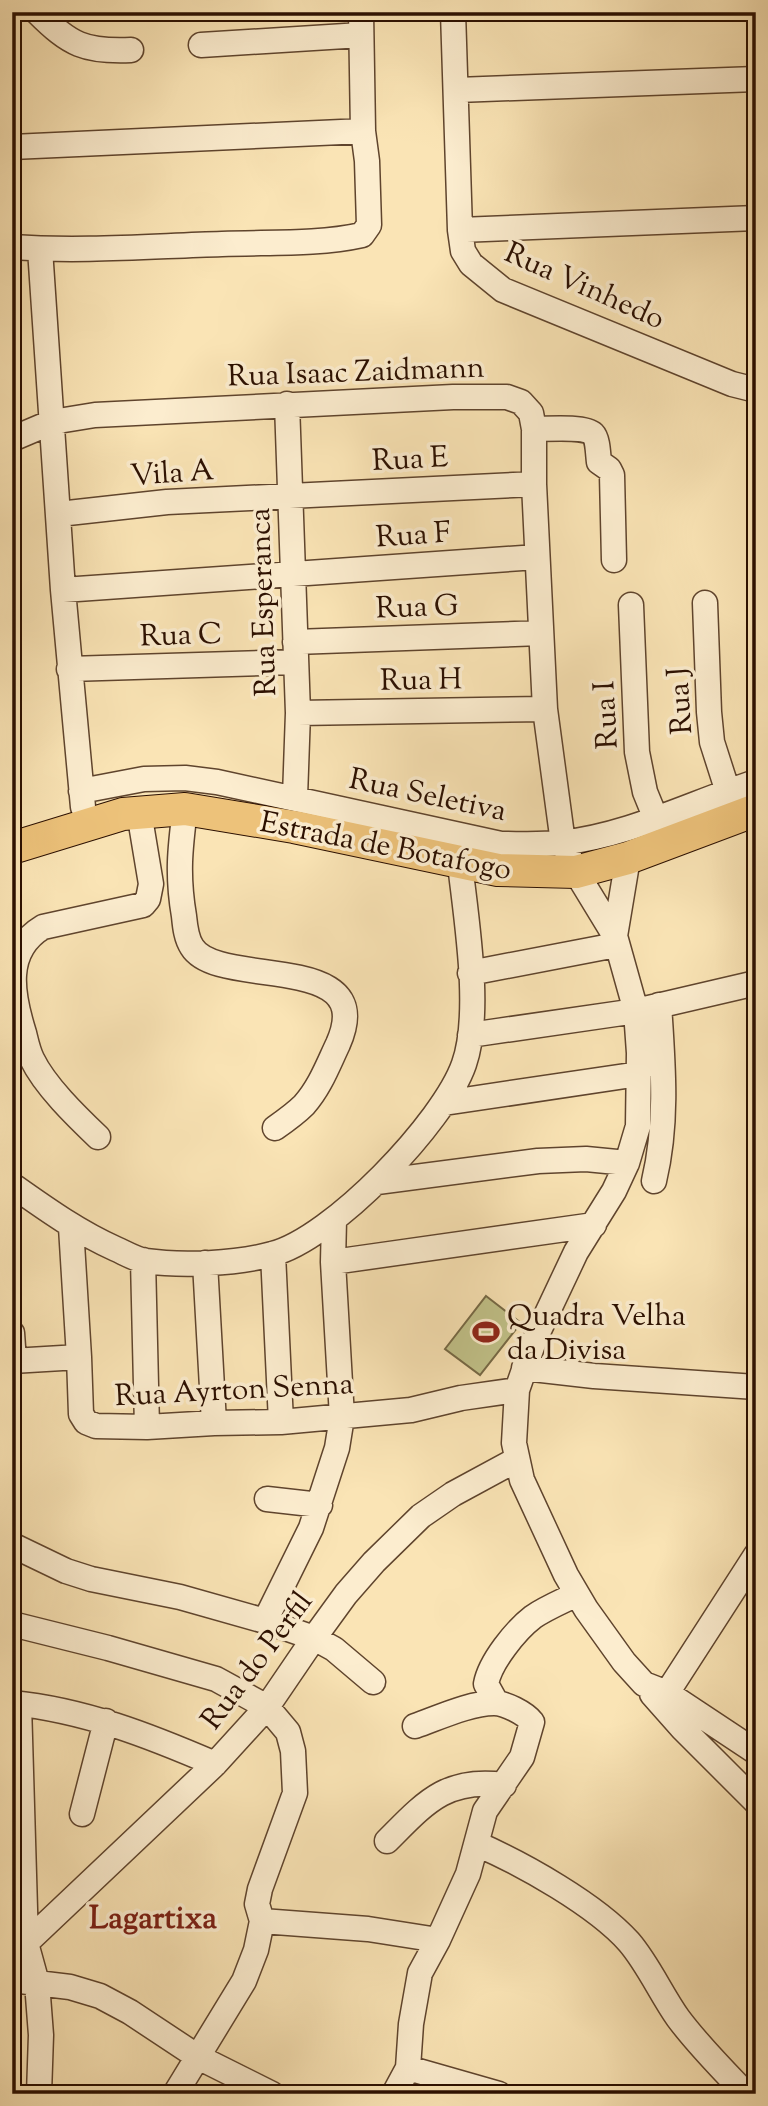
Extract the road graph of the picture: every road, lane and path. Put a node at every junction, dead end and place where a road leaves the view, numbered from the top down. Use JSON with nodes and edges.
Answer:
{"nodes":[{"id":1,"x":37,"y":12,"type":"edge"},
{"id":2,"x":453,"y":12,"type":"edge"},
{"id":3,"x":361,"y":24,"type":"edge"},
{"id":4,"x":201,"y":45,"type":"dead end"},
{"id":5,"x":131,"y":50,"type":"dead end"},
{"id":6,"x":756,"y":79,"type":"edge"},
{"id":7,"x":457,"y":90,"type":"junction"},
{"id":8,"x":363,"y":131,"type":"junction"},
{"id":9,"x":12,"y":147,"type":"edge"},
{"id":10,"x":756,"y":218,"type":"edge"},
{"id":11,"x":460,"y":230,"type":"junction"},
{"id":12,"x":12,"y":247,"type":"edge"},
{"id":13,"x":40,"y":249,"type":"junction"},
{"id":14,"x":756,"y":390,"type":"edge"},
{"id":15,"x":287,"y":404,"type":"junction"},
{"id":16,"x":52,"y":422,"type":"junction"},
{"id":17,"x":534,"y":429,"type":"junction"},
{"id":18,"x":12,"y":439,"type":"edge"},
{"id":19,"x":534,"y":484,"type":"junction"},
{"id":20,"x":290,"y":496,"type":"junction"},
{"id":21,"x":60,"y":514,"type":"junction"},
{"id":22,"x":537,"y":557,"type":"junction"},
{"id":23,"x":614,"y":560,"type":"dead end"},
{"id":24,"x":292,"y":573,"type":"junction"},
{"id":25,"x":63,"y":590,"type":"junction"},
{"id":26,"x":705,"y":603,"type":"dead end"},
{"id":27,"x":631,"y":606,"type":"dead end"},
{"id":28,"x":541,"y":633,"type":"junction"},
{"id":29,"x":295,"y":652,"type":"junction"},
{"id":30,"x":69,"y":669,"type":"junction"},
{"id":31,"x":545,"y":709,"type":"junction"},
{"id":32,"x":298,"y":713,"type":"junction"},
{"id":33,"x":756,"y":782,"type":"edge"},
{"id":34,"x":81,"y":791,"type":"junction"},
{"id":35,"x":728,"y":792,"type":"junction"},
{"id":36,"x":295,"y":797,"type":"junction"},
{"id":37,"x":185,"y":809,"type":"junction"},
{"id":38,"x":756,"y":810,"type":"edge"},
{"id":39,"x":139,"y":812,"type":"junction"},
{"id":40,"x":656,"y":819,"type":"junction"},
{"id":41,"x":85,"y":826,"type":"junction"},
{"id":42,"x":563,"y":843,"type":"junction"},
{"id":43,"x":12,"y":848,"type":"edge"},
{"id":44,"x":628,"y":858,"type":"junction"},
{"id":45,"x":460,"y":864,"type":"junction"},
{"id":46,"x":528,"y":871,"type":"junction"},
{"id":47,"x":576,"y":872,"type":"junction"},
{"id":48,"x":615,"y":940,"type":"junction"},
{"id":49,"x":470,"y":973,"type":"junction"},
{"id":50,"x":756,"y":983,"type":"edge"},
{"id":51,"x":647,"y":1008,"type":"junction"},
{"id":52,"x":471,"y":1035,"type":"junction"},
{"id":53,"x":639,"y":1074,"type":"junction"},
{"id":54,"x":444,"y":1103,"type":"junction"},
{"id":55,"x":275,"y":1128,"type":"dead end"},
{"id":56,"x":98,"y":1137,"type":"dead end"},
{"id":57,"x":627,"y":1163,"type":"junction"},
{"id":58,"x":654,"y":1181,"type":"dead end"},
{"id":59,"x":377,"y":1182,"type":"junction"},
{"id":60,"x":12,"y":1185,"type":"edge"},
{"id":61,"x":334,"y":1220,"type":"junction"},
{"id":62,"x":594,"y":1224,"type":"junction"},
{"id":63,"x":71,"y":1227,"type":"junction"},
{"id":64,"x":273,"y":1254,"type":"junction"},
{"id":65,"x":143,"y":1260,"type":"junction"},
{"id":66,"x":333,"y":1262,"type":"junction"},
{"id":67,"x":205,"y":1263,"type":"junction"},
{"id":68,"x":12,"y":1333,"type":"edge"},
{"id":69,"x":79,"y":1357,"type":"junction"},
{"id":70,"x":13,"y":1361,"type":"edge"},
{"id":71,"x":521,"y":1379,"type":"junction"},
{"id":72,"x":756,"y":1387,"type":"edge"},
{"id":73,"x":342,"y":1417,"type":"junction"},
{"id":74,"x":281,"y":1422,"type":"junction"},
{"id":75,"x":214,"y":1423,"type":"junction"},
{"id":76,"x":147,"y":1427,"type":"junction"},
{"id":77,"x":516,"y":1460,"type":"junction"},
{"id":78,"x":267,"y":1499,"type":"dead end"},
{"id":79,"x":320,"y":1505,"type":"junction"},
{"id":80,"x":12,"y":1545,"type":"edge"},
{"id":81,"x":756,"y":1555,"type":"edge"},
{"id":82,"x":577,"y":1594,"type":"junction"},
{"id":83,"x":265,"y":1621,"type":"junction"},
{"id":84,"x":12,"y":1624,"type":"edge"},
{"id":85,"x":313,"y":1638,"type":"junction"},
{"id":86,"x":373,"y":1682,"type":"dead end"},
{"id":87,"x":644,"y":1684,"type":"junction"},
{"id":88,"x":667,"y":1693,"type":"junction"},
{"id":89,"x":496,"y":1702,"type":"junction"},
{"id":90,"x":16,"y":1704,"type":"edge"},
{"id":91,"x":267,"y":1707,"type":"junction"},
{"id":92,"x":106,"y":1721,"type":"junction"},
{"id":93,"x":415,"y":1726,"type":"dead end"},
{"id":94,"x":756,"y":1752,"type":"edge"},
{"id":95,"x":215,"y":1764,"type":"junction"},
{"id":96,"x":504,"y":1785,"type":"junction"},
{"id":97,"x":756,"y":1802,"type":"edge"},
{"id":98,"x":82,"y":1814,"type":"dead end"},
{"id":99,"x":387,"y":1841,"type":"dead end"},
{"id":100,"x":477,"y":1844,"type":"junction"},
{"id":101,"x":262,"y":1921,"type":"junction"},
{"id":102,"x":438,"y":1940,"type":"junction"},
{"id":103,"x":26,"y":1943,"type":"junction"},
{"id":104,"x":24,"y":1982,"type":"edge"},
{"id":105,"x":198,"y":2057,"type":"junction"},
{"id":106,"x":408,"y":2068,"type":"junction"},
{"id":107,"x":39,"y":2094,"type":"edge"},
{"id":108,"x":175,"y":2094,"type":"edge"},
{"id":109,"x":272,"y":2094,"type":"edge"},
{"id":110,"x":394,"y":2094,"type":"edge"},
{"id":111,"x":499,"y":2094,"type":"edge"},
{"id":112,"x":746,"y":2094,"type":"edge"}],
"edges":[{"from":1,"to":5,"type":"street"},
{"from":2,"to":7,"type":"street","name":"Rua Vinhedo"},
{"from":3,"to":4,"type":"street"},
{"from":3,"to":8,"type":"street"},
{"from":6,"to":7,"type":"street"},
{"from":7,"to":11,"type":"street","name":"Rua Vinhedo"},
{"from":8,"to":9,"type":"street"},
{"from":8,"to":13,"type":"street"},
{"from":10,"to":11,"type":"street"},
{"from":11,"to":14,"type":"street","name":"Rua Vinhedo"},
{"from":12,"to":13,"type":"street"},
{"from":13,"to":16,"type":"street"},
{"from":15,"to":16,"type":"street","name":"Rua Isaac Zaidmann"},
{"from":15,"to":17,"type":"street","name":"Rua Isaac Zaidmann"},
{"from":15,"to":20,"type":"street","name":"Rua Esperanca"},
{"from":16,"to":18,"type":"street","name":"Rua Isaac Zaidmann"},
{"from":16,"to":21,"type":"street"},
{"from":17,"to":19,"type":"street"},
{"from":17,"to":23,"type":"street"},
{"from":19,"to":20,"type":"street","name":"Rua E"},
{"from":19,"to":22,"type":"street"},
{"from":20,"to":21,"type":"street","name":"Vila A"},
{"from":20,"to":24,"type":"street","name":"Rua Esperanca"},
{"from":21,"to":25,"type":"street"},
{"from":22,"to":24,"type":"street","name":"Rua F"},
{"from":22,"to":28,"type":"street"},
{"from":24,"to":25,"type":"street","name":"Rua F"},
{"from":24,"to":29,"type":"street","name":"Rua Esperanca"},
{"from":25,"to":30,"type":"street"},
{"from":26,"to":35,"type":"street","name":"Rua J"},
{"from":27,"to":40,"type":"street","name":"Rua I"},
{"from":28,"to":29,"type":"street","name":"Rua G"},
{"from":28,"to":31,"type":"street"},
{"from":29,"to":30,"type":"street","name":"Rua C"},
{"from":29,"to":32,"type":"street","name":"Rua Esperanca"},
{"from":30,"to":34,"type":"street"},
{"from":31,"to":32,"type":"street","name":"Rua H"},
{"from":31,"to":42,"type":"street"},
{"from":32,"to":36,"type":"street","name":"Rua Esperanca"},
{"from":33,"to":35,"type":"street","name":"Rua Seletiva"},
{"from":34,"to":36,"type":"street","name":"Rua Seletiva"},
{"from":34,"to":41,"type":"street"},
{"from":35,"to":40,"type":"street","name":"Rua Seletiva"},
{"from":36,"to":42,"type":"street","name":"Rua Seletiva"},
{"from":37,"to":39,"type":"main road","name":"Estrada de Botafogo"},
{"from":37,"to":45,"type":"main road","name":"Estrada de Botafogo"},
{"from":37,"to":55,"type":"street"},
{"from":38,"to":44,"type":"main road","name":"Estrada de Botafogo"},
{"from":39,"to":41,"type":"main road","name":"Estrada de Botafogo"},
{"from":39,"to":56,"type":"street"},
{"from":40,"to":42,"type":"street","name":"Rua Seletiva"},
{"from":41,"to":43,"type":"main road","name":"Estrada de Botafogo"},
{"from":42,"to":46,"type":"street"},
{"from":42,"to":47,"type":"street"},
{"from":44,"to":47,"type":"main road","name":"Estrada de Botafogo"},
{"from":44,"to":48,"type":"street"},
{"from":45,"to":46,"type":"main road","name":"Estrada de Botafogo"},
{"from":45,"to":49,"type":"street"},
{"from":46,"to":47,"type":"main road","name":"Estrada de Botafogo"},
{"from":47,"to":48,"type":"street"},
{"from":48,"to":49,"type":"street"},
{"from":48,"to":51,"type":"street"},
{"from":49,"to":52,"type":"street"},
{"from":50,"to":51,"type":"street"},
{"from":51,"to":52,"type":"street"},
{"from":51,"to":53,"type":"street"},
{"from":51,"to":58,"type":"street"},
{"from":52,"to":54,"type":"street"},
{"from":53,"to":54,"type":"street"},
{"from":53,"to":57,"type":"street"},
{"from":54,"to":59,"type":"street"},
{"from":57,"to":59,"type":"street"},
{"from":57,"to":62,"type":"street"},
{"from":59,"to":61,"type":"street"},
{"from":60,"to":63,"type":"street"},
{"from":61,"to":64,"type":"street"},
{"from":61,"to":66,"type":"street"},
{"from":62,"to":66,"type":"street"},
{"from":62,"to":71,"type":"street"},
{"from":63,"to":65,"type":"street"},
{"from":63,"to":69,"type":"street"},
{"from":64,"to":67,"type":"street"},
{"from":64,"to":74,"type":"street"},
{"from":65,"to":67,"type":"street"},
{"from":65,"to":76,"type":"street"},
{"from":66,"to":73,"type":"street"},
{"from":67,"to":75,"type":"street"},
{"from":68,"to":70,"type":"street"},
{"from":69,"to":70,"type":"street","name":"Rua Ayrton Senna"},
{"from":69,"to":76,"type":"street","name":"Rua Ayrton Senna"},
{"from":71,"to":72,"type":"street","name":"Rua Ayrton Senna"},
{"from":71,"to":73,"type":"street","name":"Rua Ayrton Senna"},
{"from":71,"to":77,"type":"street"},
{"from":73,"to":74,"type":"street","name":"Rua Ayrton Senna"},
{"from":73,"to":79,"type":"street"},
{"from":74,"to":75,"type":"street","name":"Rua Ayrton Senna"},
{"from":75,"to":76,"type":"street","name":"Rua Ayrton Senna"},
{"from":77,"to":82,"type":"street"},
{"from":77,"to":85,"type":"street","name":"Rua do Perfil"},
{"from":78,"to":79,"type":"street"},
{"from":79,"to":83,"type":"street"},
{"from":80,"to":83,"type":"street"},
{"from":81,"to":88,"type":"street"},
{"from":82,"to":87,"type":"street"},
{"from":82,"to":89,"type":"street"},
{"from":83,"to":85,"type":"street"},
{"from":84,"to":91,"type":"street"},
{"from":85,"to":86,"type":"street"},
{"from":85,"to":91,"type":"street","name":"Rua do Perfil"},
{"from":87,"to":88,"type":"street"},
{"from":87,"to":97,"type":"street"},
{"from":88,"to":94,"type":"street"},
{"from":89,"to":93,"type":"street"},
{"from":89,"to":96,"type":"street"},
{"from":90,"to":92,"type":"street"},
{"from":90,"to":103,"type":"street"},
{"from":91,"to":95,"type":"street","name":"Rua do Perfil"},
{"from":91,"to":101,"type":"street"},
{"from":92,"to":95,"type":"street"},
{"from":92,"to":98,"type":"street"},
{"from":95,"to":103,"type":"street","name":"Rua do Perfil"},
{"from":96,"to":99,"type":"street"},
{"from":96,"to":100,"type":"street"},
{"from":100,"to":102,"type":"street"},
{"from":100,"to":112,"type":"street"},
{"from":101,"to":102,"type":"street"},
{"from":101,"to":105,"type":"street"},
{"from":102,"to":106,"type":"street"},
{"from":103,"to":104,"type":"street"},
{"from":104,"to":105,"type":"street"},
{"from":104,"to":107,"type":"street"},
{"from":105,"to":108,"type":"street"},
{"from":105,"to":109,"type":"street"},
{"from":106,"to":110,"type":"street"},
{"from":106,"to":111,"type":"street"}]}
